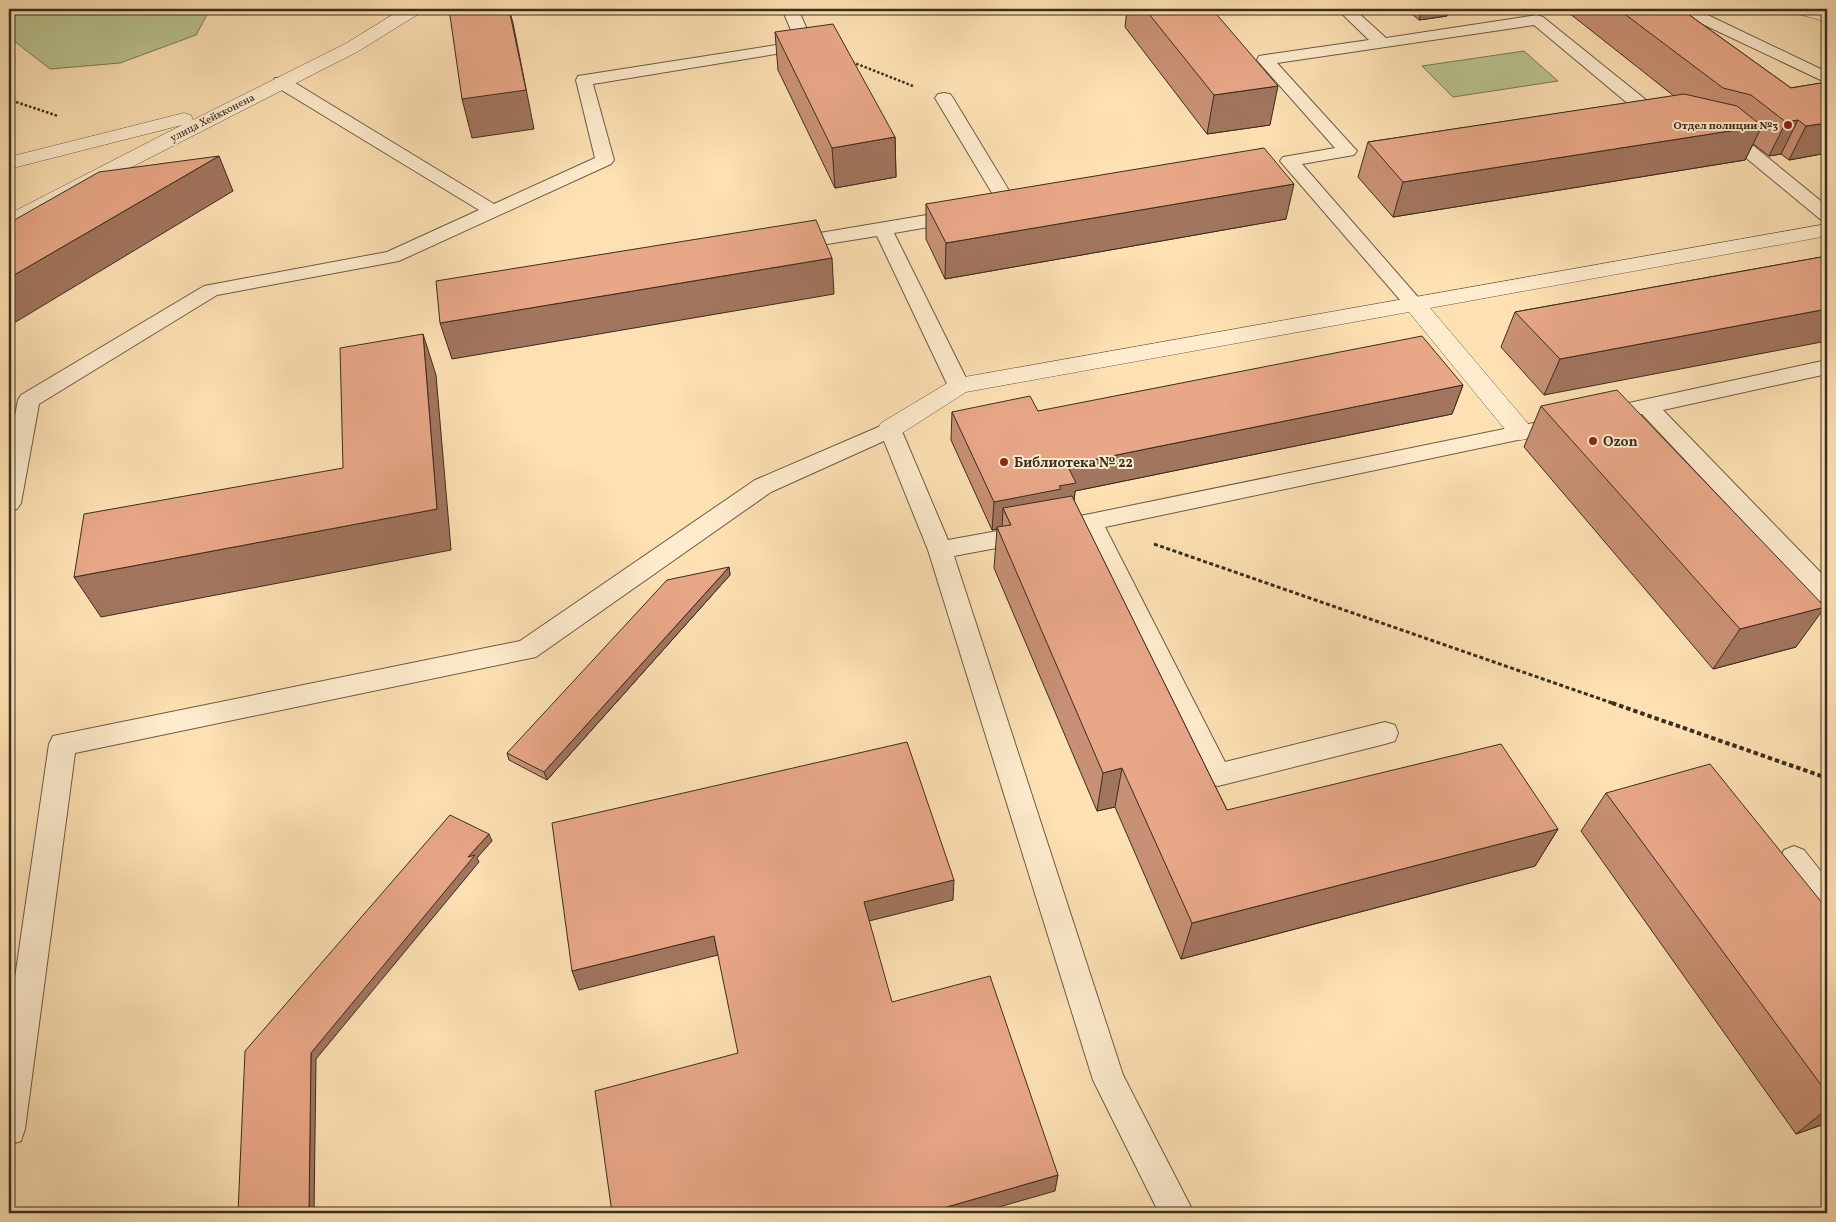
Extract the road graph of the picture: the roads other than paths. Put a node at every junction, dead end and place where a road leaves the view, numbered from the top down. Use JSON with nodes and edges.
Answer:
{"nodes":[{"id":1,"x":414,"y":9,"type":"edge"},
{"id":2,"x":790,"y":9,"type":"edge"},
{"id":3,"x":1345,"y":9,"type":"edge"},
{"id":4,"x":1683,"y":9,"type":"edge"},
{"id":5,"x":1801,"y":9,"type":"edge"},
{"id":6,"x":1827,"y":17,"type":"edge"},
{"id":7,"x":1382,"y":43,"type":"junction"},
{"id":8,"x":1827,"y":78,"type":"edge"},
{"id":9,"x":281,"y":82,"type":"junction"},
{"id":10,"x":944,"y":98,"type":"road end"},
{"id":11,"x":230,"y":108,"type":"junction"},
{"id":12,"x":1674,"y":122,"type":"edge"},
{"id":13,"x":1710,"y":130,"type":"edge"},
{"id":14,"x":1289,"y":161,"type":"junction"},
{"id":15,"x":9,"y":163,"type":"edge"},
{"id":16,"x":1270,"y":164,"type":"edge"},
{"id":17,"x":1030,"y":204,"type":"edge"},
{"id":18,"x":1010,"y":207,"type":"junction"},
{"id":19,"x":491,"y":210,"type":"junction"},
{"id":20,"x":1827,"y":215,"type":"edge"},
{"id":21,"x":9,"y":222,"type":"edge"},
{"id":22,"x":883,"y":229,"type":"junction"},
{"id":23,"x":1827,"y":230,"type":"edge"},
{"id":24,"x":767,"y":248,"type":"edge"},
{"id":25,"x":1414,"y":304,"type":"junction"},
{"id":26,"x":1827,"y":367,"type":"edge"},
{"id":27,"x":960,"y":386,"type":"junction"},
{"id":28,"x":1647,"y":406,"type":"junction"},
{"id":29,"x":890,"y":429,"type":"junction"},
{"id":30,"x":1521,"y":432,"type":"junction"},
{"id":31,"x":9,"y":503,"type":"edge"},
{"id":32,"x":1090,"y":522,"type":"junction"},
{"id":33,"x":940,"y":550,"type":"junction"},
{"id":34,"x":1827,"y":594,"type":"edge"},
{"id":35,"x":1385,"y":733,"type":"dead end"},
{"id":36,"x":1794,"y":859,"type":"dead end"},
{"id":37,"x":1827,"y":901,"type":"edge"},
{"id":38,"x":9,"y":1129,"type":"edge"},
{"id":39,"x":1177,"y":1213,"type":"edge"}],
"edges":[{"from":1,"to":9,"type":"street","name":"улица Хейкконена"},
{"from":2,"to":19,"type":"lane"},
{"from":3,"to":7,"type":"lane"},
{"from":4,"to":8,"type":"lane"},
{"from":5,"to":6,"type":"street"},
{"from":7,"to":12,"type":"lane"},
{"from":7,"to":14,"type":"lane"},
{"from":9,"to":11,"type":"street","name":"улица Хейкконена"},
{"from":9,"to":19,"type":"lane"},
{"from":10,"to":18,"type":"lane"},
{"from":11,"to":15,"type":"street"},
{"from":11,"to":21,"type":"street","name":"улица Хейкконена"},
{"from":13,"to":20,"type":"lane"},
{"from":14,"to":16,"type":"lane"},
{"from":14,"to":25,"type":"lane"},
{"from":17,"to":18,"type":"lane"},
{"from":18,"to":22,"type":"lane"},
{"from":19,"to":31,"type":"lane"},
{"from":22,"to":24,"type":"lane"},
{"from":22,"to":27,"type":"lane"},
{"from":23,"to":25,"type":"street"},
{"from":25,"to":27,"type":"street"},
{"from":25,"to":30,"type":"street"},
{"from":26,"to":28,"type":"lane"},
{"from":27,"to":29,"type":"street"},
{"from":28,"to":30,"type":"lane"},
{"from":28,"to":34,"type":"lane"},
{"from":29,"to":33,"type":"lane"},
{"from":29,"to":38,"type":"lane"},
{"from":30,"to":32,"type":"lane"},
{"from":32,"to":33,"type":"lane"},
{"from":32,"to":35,"type":"lane"},
{"from":33,"to":39,"type":"lane"},
{"from":36,"to":37,"type":"lane"}]}
